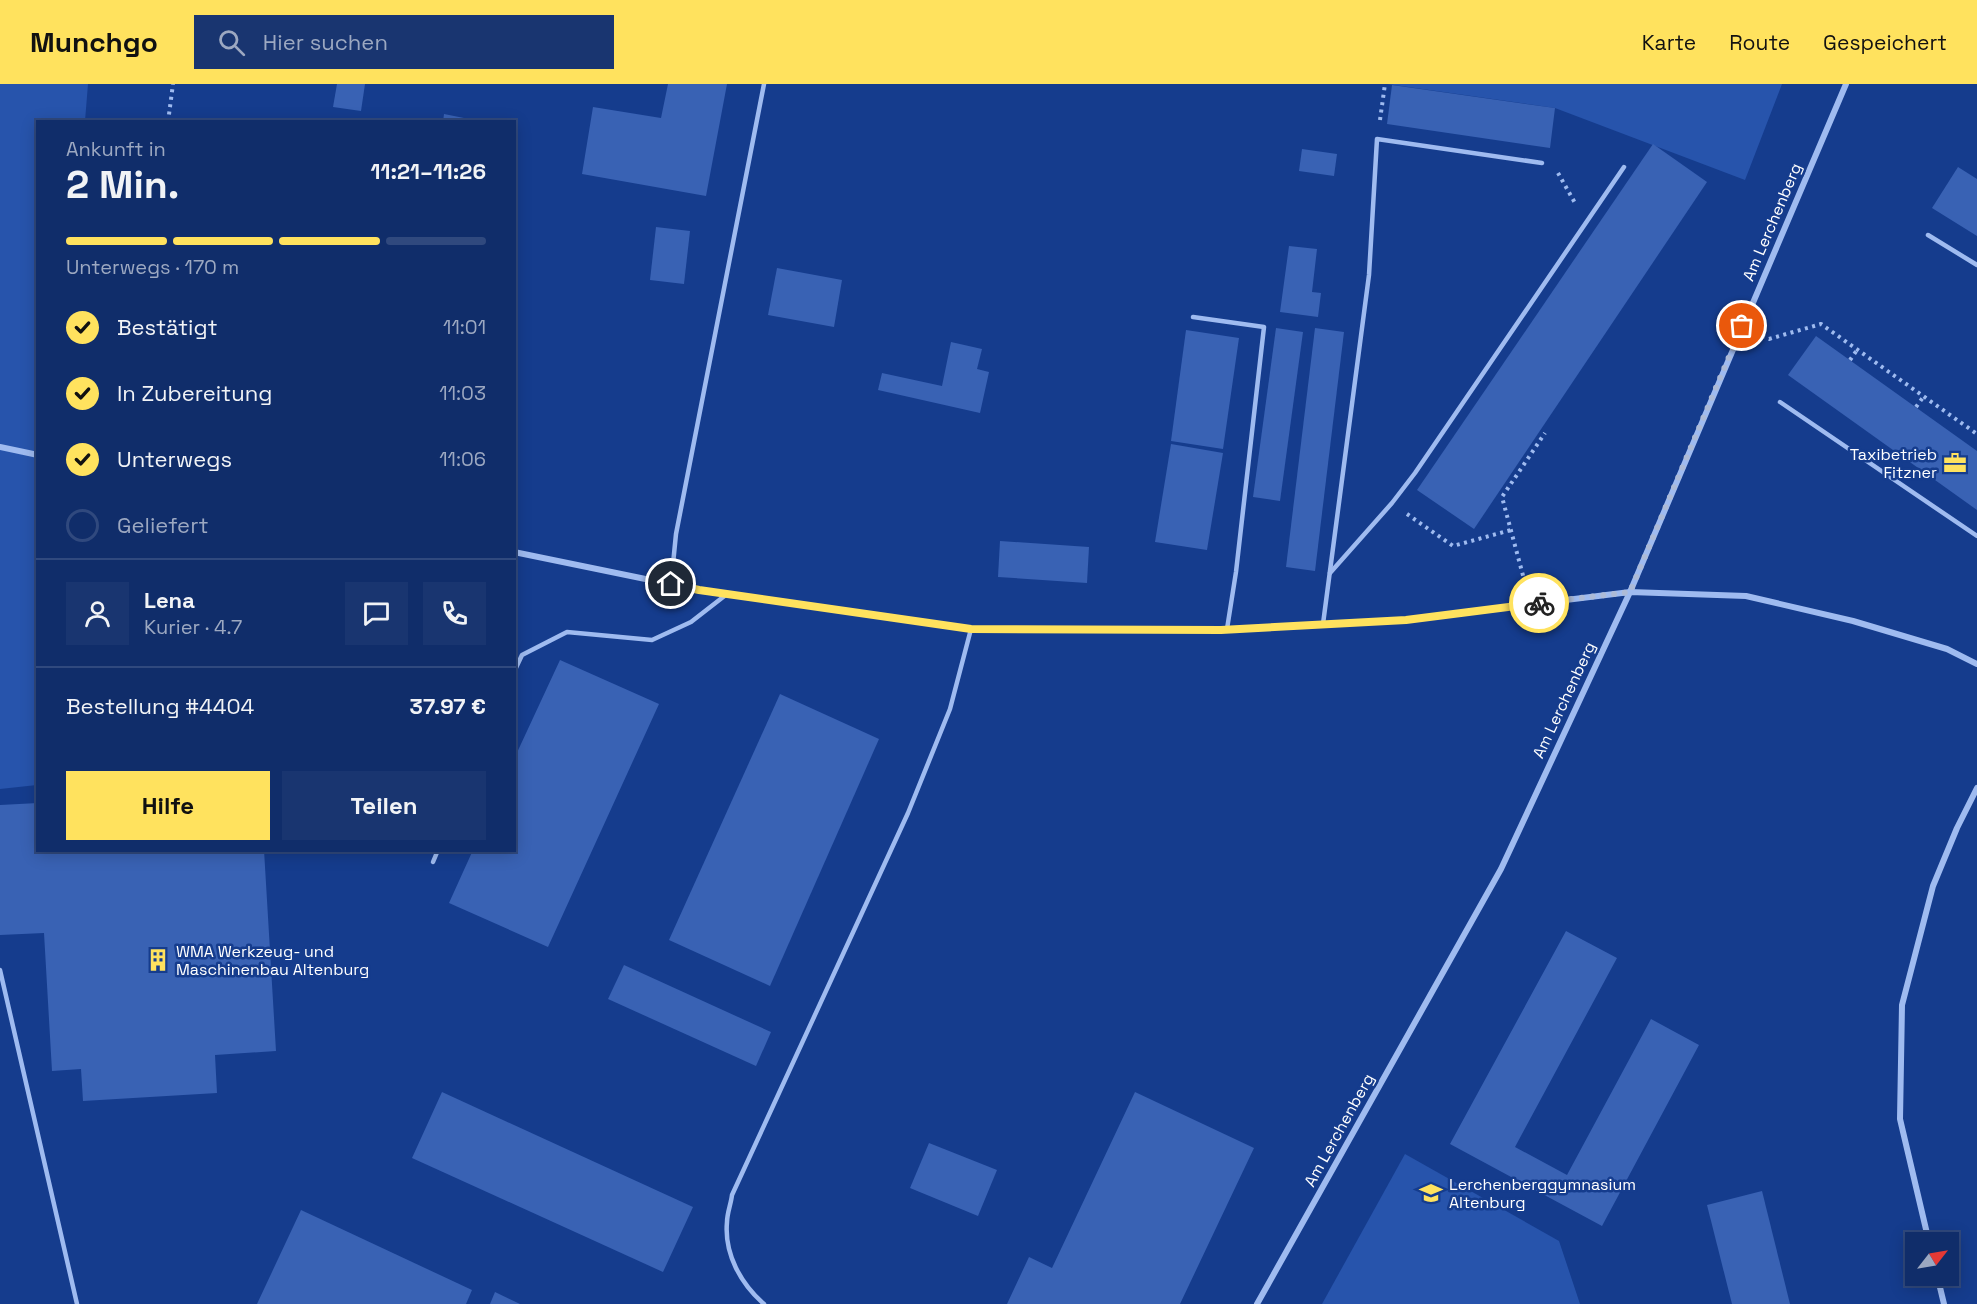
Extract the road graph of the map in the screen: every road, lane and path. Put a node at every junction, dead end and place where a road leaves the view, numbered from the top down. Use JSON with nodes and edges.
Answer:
{"nodes":[{"id":1,"x":173,"y":84,"type":"edge"},
{"id":2,"x":764,"y":84,"type":"edge"},
{"id":3,"x":1385,"y":84,"type":"edge"},
{"id":4,"x":1846,"y":84,"type":"edge"},
{"id":5,"x":168,"y":120,"type":"edge"},
{"id":6,"x":1377,"y":139,"type":"junction"},
{"id":7,"x":1542,"y":163,"type":"joint"},
{"id":8,"x":1624,"y":167,"type":"dead end"},
{"id":9,"x":1582,"y":229,"type":"junction"},
{"id":10,"x":1928,"y":235,"type":"dead end"},
{"id":11,"x":1977,"y":265,"type":"edge"},
{"id":12,"x":1193,"y":317,"type":"dead end"},
{"id":13,"x":1742,"y":326,"type":"junction"},
{"id":14,"x":1857,"y":350,"type":"junction"},
{"id":15,"x":1850,"y":360,"type":"dead end"},
{"id":16,"x":1923,"y":396,"type":"junction"},
{"id":17,"x":1780,"y":402,"type":"dead end"},
{"id":18,"x":1916,"y":406,"type":"dead end"},
{"id":19,"x":1545,"y":433,"type":"dead end"},
{"id":20,"x":1977,"y":434,"type":"edge"},
{"id":21,"x":0,"y":447,"type":"edge"},
{"id":22,"x":36,"y":454,"type":"edge"},
{"id":23,"x":1392,"y":503,"type":"junction"},
{"id":24,"x":1511,"y":530,"type":"junction"},
{"id":25,"x":1977,"y":536,"type":"edge"},
{"id":26,"x":516,"y":552,"type":"edge"},
{"id":27,"x":1330,"y":573,"type":"junction"},
{"id":28,"x":671,"y":584,"type":"junction"},
{"id":29,"x":1630,"y":592,"type":"junction"},
{"id":30,"x":727,"y":594,"type":"junction"},
{"id":31,"x":1531,"y":604,"type":"junction"},
{"id":32,"x":1323,"y":624,"type":"junction"},
{"id":33,"x":971,"y":629,"type":"junction"},
{"id":34,"x":1227,"y":630,"type":"junction"},
{"id":35,"x":1977,"y":664,"type":"edge"},
{"id":36,"x":516,"y":668,"type":"edge"},
{"id":37,"x":1977,"y":788,"type":"edge"},
{"id":38,"x":437,"y":852,"type":"edge"},
{"id":39,"x":434,"y":862,"type":"dead end"},
{"id":40,"x":0,"y":970,"type":"edge"},
{"id":41,"x":1927,"y":1232,"type":"edge"},
{"id":42,"x":1940,"y":1286,"type":"edge"},
{"id":43,"x":77,"y":1304,"type":"edge"},
{"id":44,"x":764,"y":1304,"type":"edge"},
{"id":45,"x":1257,"y":1304,"type":"edge"},
{"id":46,"x":1944,"y":1304,"type":"edge"}],
"edges":[{"from":1,"to":5,"type":"path"},
{"from":2,"to":28,"type":"lane"},
{"from":3,"to":6,"type":"path"},
{"from":4,"to":13,"type":"street","name":"Am Lerchenberg"},
{"from":6,"to":7,"type":"lane"},
{"from":6,"to":27,"type":"lane"},
{"from":7,"to":9,"type":"path"},
{"from":8,"to":9,"type":"lane"},
{"from":9,"to":23,"type":"lane"},
{"from":10,"to":11,"type":"lane"},
{"from":12,"to":34,"type":"lane"},
{"from":13,"to":14,"type":"path"},
{"from":13,"to":29,"type":"street","name":"Am Lerchenberg"},
{"from":14,"to":15,"type":"path"},
{"from":14,"to":16,"type":"path"},
{"from":16,"to":18,"type":"path"},
{"from":16,"to":20,"type":"path"},
{"from":17,"to":25,"type":"lane"},
{"from":19,"to":24,"type":"path"},
{"from":21,"to":22,"type":"street"},
{"from":23,"to":24,"type":"path"},
{"from":23,"to":27,"type":"lane"},
{"from":24,"to":31,"type":"path"},
{"from":26,"to":28,"type":"street"},
{"from":27,"to":32,"type":"lane"},
{"from":28,"to":30,"type":"street"},
{"from":29,"to":31,"type":"street"},
{"from":29,"to":35,"type":"street"},
{"from":29,"to":45,"type":"street","name":"Am Lerchenberg"},
{"from":30,"to":33,"type":"street"},
{"from":30,"to":36,"type":"lane"},
{"from":31,"to":32,"type":"street"},
{"from":32,"to":34,"type":"street"},
{"from":33,"to":34,"type":"street"},
{"from":33,"to":44,"type":"lane"},
{"from":37,"to":41,"type":"street"},
{"from":38,"to":39,"type":"lane"},
{"from":40,"to":43,"type":"lane"},
{"from":42,"to":46,"type":"street"}]}
